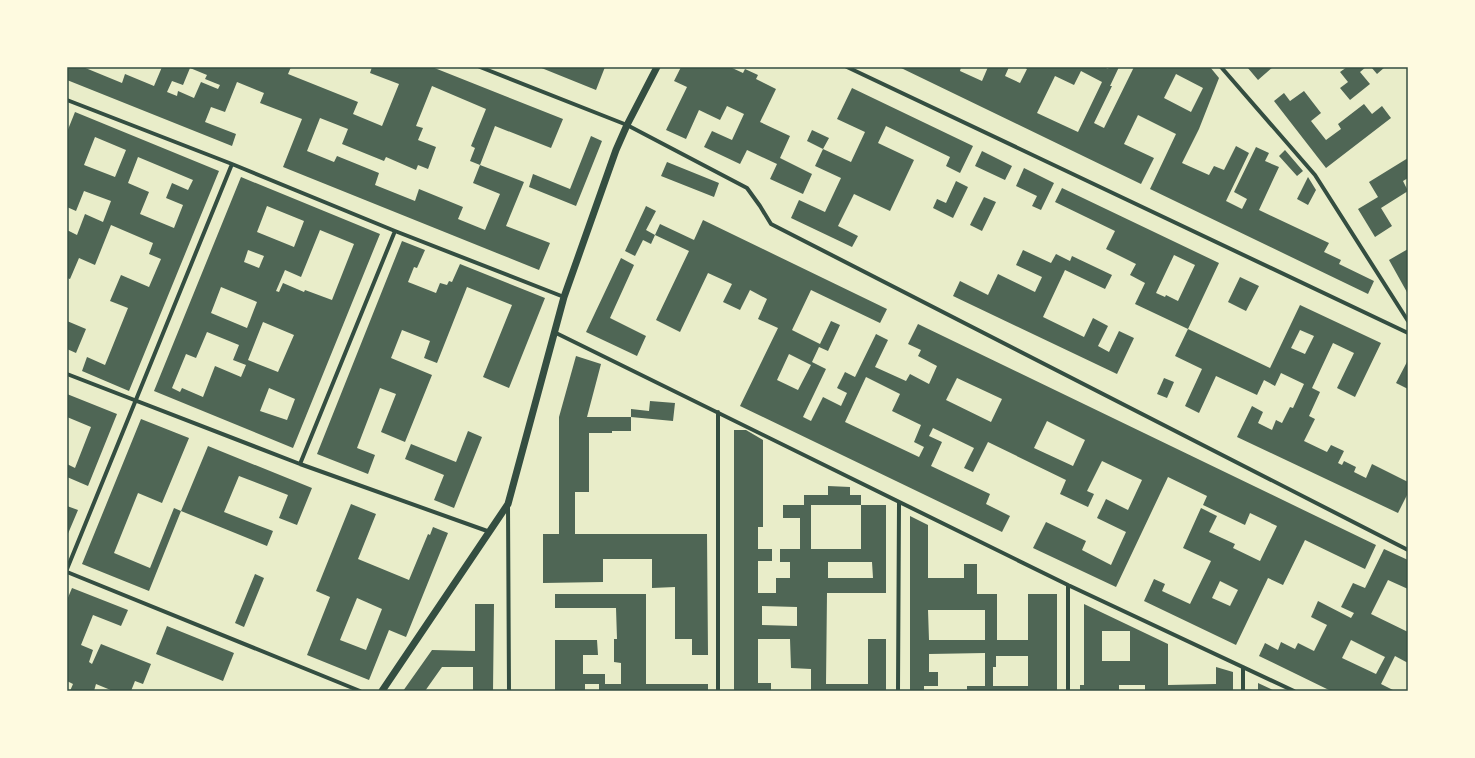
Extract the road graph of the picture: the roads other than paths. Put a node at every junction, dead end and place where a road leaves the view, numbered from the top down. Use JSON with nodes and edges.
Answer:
{"nodes":[{"id":1,"x":480,"y":67,"type":"edge"},
{"id":2,"x":657,"y":67,"type":"edge"},
{"id":3,"x":847,"y":67,"type":"edge"},
{"id":4,"x":1221,"y":67,"type":"edge"},
{"id":5,"x":67,"y":100,"type":"edge"},
{"id":6,"x":627,"y":126,"type":"junction"},
{"id":7,"x":232,"y":164,"type":"junction"},
{"id":8,"x":395,"y":231,"type":"junction"},
{"id":9,"x":564,"y":297,"type":"junction"},
{"id":10,"x":1408,"y":321,"type":"edge"},
{"id":11,"x":554,"y":332,"type":"junction"},
{"id":12,"x":1408,"y":333,"type":"edge"},
{"id":13,"x":67,"y":374,"type":"edge"},
{"id":14,"x":136,"y":401,"type":"junction"},
{"id":15,"x":718,"y":412,"type":"junction"},
{"id":16,"x":300,"y":464,"type":"junction"},
{"id":17,"x":899,"y":502,"type":"junction"},
{"id":18,"x":508,"y":504,"type":"junction"},
{"id":19,"x":490,"y":532,"type":"junction"},
{"id":20,"x":1408,"y":550,"type":"edge"},
{"id":21,"x":67,"y":568,"type":"edge"},
{"id":22,"x":67,"y":572,"type":"edge"},
{"id":23,"x":1068,"y":585,"type":"junction"},
{"id":24,"x":1243,"y":667,"type":"junction"},
{"id":25,"x":360,"y":691,"type":"edge"},
{"id":26,"x":382,"y":691,"type":"edge"},
{"id":27,"x":509,"y":691,"type":"edge"},
{"id":28,"x":718,"y":691,"type":"edge"},
{"id":29,"x":898,"y":691,"type":"edge"},
{"id":30,"x":1068,"y":691,"type":"edge"},
{"id":31,"x":1244,"y":691,"type":"edge"},
{"id":32,"x":1294,"y":691,"type":"edge"}],
"edges":[{"from":1,"to":6,"type":"street"},
{"from":2,"to":6,"type":"street"},
{"from":3,"to":12,"type":"street"},
{"from":4,"to":10,"type":"street"},
{"from":5,"to":7,"type":"street"},
{"from":6,"to":9,"type":"street"},
{"from":6,"to":20,"type":"street"},
{"from":7,"to":8,"type":"street"},
{"from":7,"to":14,"type":"street"},
{"from":8,"to":9,"type":"street"},
{"from":8,"to":16,"type":"street"},
{"from":9,"to":11,"type":"street"},
{"from":11,"to":15,"type":"street"},
{"from":11,"to":18,"type":"street"},
{"from":13,"to":14,"type":"street"},
{"from":14,"to":16,"type":"street"},
{"from":14,"to":21,"type":"street"},
{"from":15,"to":17,"type":"street"},
{"from":15,"to":28,"type":"street"},
{"from":16,"to":19,"type":"street"},
{"from":17,"to":23,"type":"street"},
{"from":17,"to":29,"type":"street"},
{"from":18,"to":19,"type":"street"},
{"from":18,"to":27,"type":"street"},
{"from":19,"to":26,"type":"street"},
{"from":22,"to":25,"type":"street"},
{"from":23,"to":24,"type":"street"},
{"from":23,"to":30,"type":"street"},
{"from":24,"to":31,"type":"street"},
{"from":24,"to":32,"type":"street"}]}
